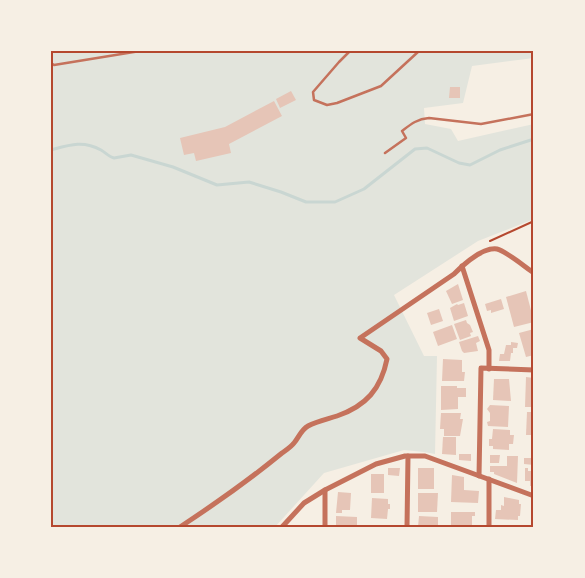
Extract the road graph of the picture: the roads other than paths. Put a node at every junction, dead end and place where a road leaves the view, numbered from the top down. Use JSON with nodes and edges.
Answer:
{"nodes":[{"id":1,"x":140,"y":51,"type":"edge"},
{"id":2,"x":350,"y":51,"type":"edge"},
{"id":3,"x":419,"y":51,"type":"edge"},
{"id":4,"x":51,"y":63,"type":"edge"},
{"id":5,"x":534,"y":114,"type":"edge"},
{"id":6,"x":385,"y":152,"type":"dead end"},
{"id":7,"x":462,"y":266,"type":"junction"},
{"id":8,"x":534,"y":273,"type":"edge"},
{"id":9,"x":489,"y":369,"type":"junction"},
{"id":10,"x":534,"y":370,"type":"edge"},
{"id":11,"x":408,"y":456,"type":"junction"},
{"id":12,"x":479,"y":476,"type":"junction"},
{"id":13,"x":489,"y":479,"type":"junction"},
{"id":14,"x":325,"y":490,"type":"junction"},
{"id":15,"x":534,"y":496,"type":"edge"},
{"id":16,"x":180,"y":527,"type":"edge"},
{"id":17,"x":282,"y":527,"type":"edge"},
{"id":18,"x":325,"y":527,"type":"edge"},
{"id":19,"x":407,"y":527,"type":"edge"},
{"id":20,"x":489,"y":527,"type":"edge"}],
"edges":[{"from":1,"to":4,"type":"lane"},
{"from":2,"to":3,"type":"lane"},
{"from":5,"to":6,"type":"lane"},
{"from":7,"to":8,"type":"street"},
{"from":7,"to":9,"type":"street"},
{"from":7,"to":16,"type":"street"},
{"from":9,"to":10,"type":"street"},
{"from":9,"to":12,"type":"street"},
{"from":11,"to":12,"type":"street"},
{"from":11,"to":14,"type":"street"},
{"from":11,"to":19,"type":"street"},
{"from":12,"to":13,"type":"street"},
{"from":13,"to":15,"type":"street"},
{"from":13,"to":20,"type":"street"},
{"from":14,"to":17,"type":"street"},
{"from":14,"to":18,"type":"street"}]}
